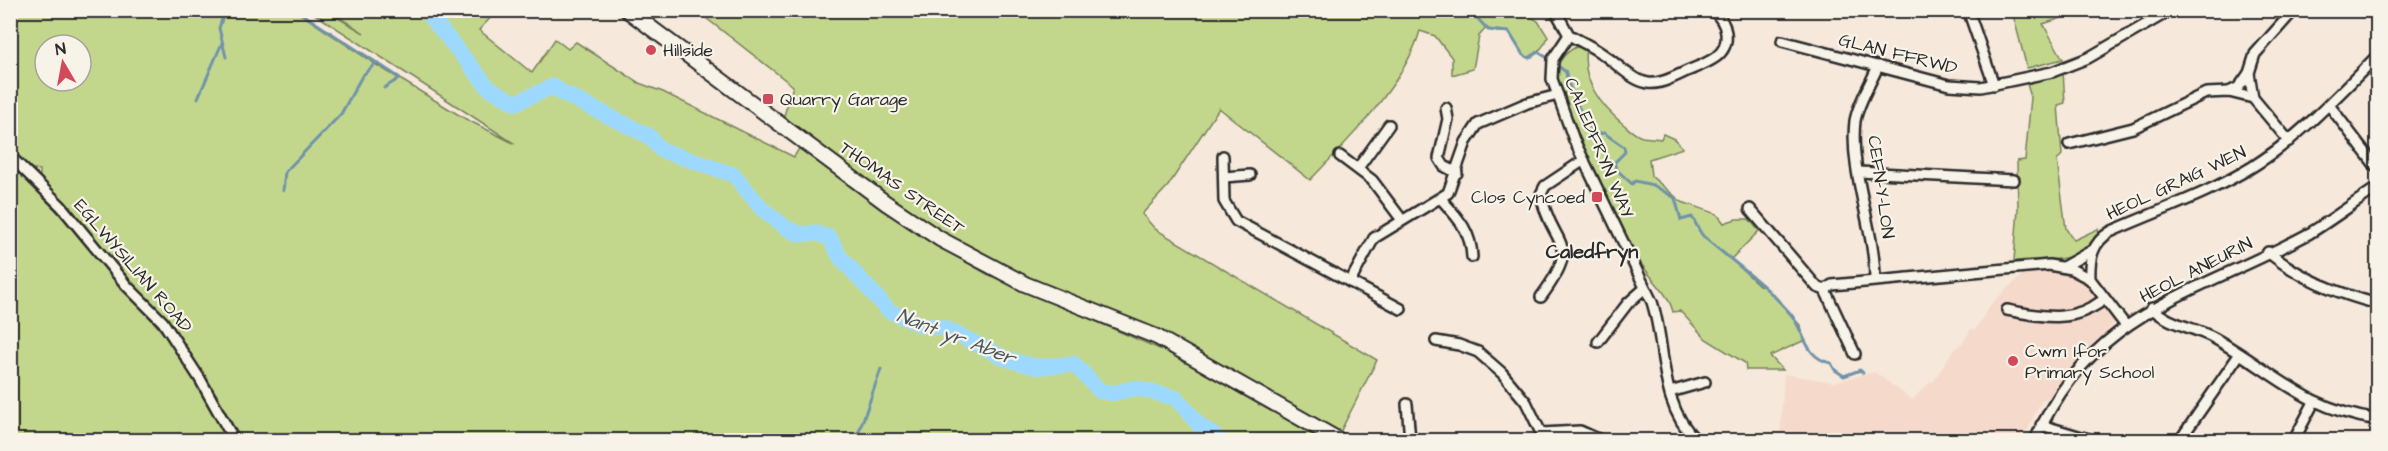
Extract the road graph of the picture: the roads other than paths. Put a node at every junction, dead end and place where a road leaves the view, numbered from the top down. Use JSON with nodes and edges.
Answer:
{"nodes":[{"id":1,"x":627,"y":10,"type":"edge"},
{"id":2,"x":1555,"y":10,"type":"edge"},
{"id":3,"x":1712,"y":10,"type":"edge"},
{"id":4,"x":1968,"y":10,"type":"edge"},
{"id":5,"x":2171,"y":10,"type":"edge"},
{"id":6,"x":2294,"y":10,"type":"edge"},
{"id":7,"x":1569,"y":35,"type":"junction"},
{"id":8,"x":1782,"y":41,"type":"dead end"},
{"id":9,"x":2378,"y":54,"type":"edge"},
{"id":10,"x":1878,"y":66,"type":"junction"},
{"id":11,"x":2248,"y":73,"type":"junction"},
{"id":12,"x":1994,"y":85,"type":"junction"},
{"id":13,"x":2229,"y":92,"type":"junction"},
{"id":14,"x":1558,"y":95,"type":"junction"},
{"id":15,"x":2253,"y":98,"type":"junction"},
{"id":16,"x":2329,"y":105,"type":"junction"},
{"id":17,"x":1446,"y":108,"type":"dead end"},
{"id":18,"x":1389,"y":125,"type":"dead end"},
{"id":19,"x":2289,"y":141,"type":"junction"},
{"id":20,"x":2069,"y":144,"type":"dead end"},
{"id":21,"x":10,"y":156,"type":"edge"},
{"id":22,"x":1223,"y":156,"type":"dead end"},
{"id":23,"x":1340,"y":156,"type":"dead end"},
{"id":24,"x":1584,"y":160,"type":"junction"},
{"id":25,"x":1358,"y":168,"type":"junction"},
{"id":26,"x":2378,"y":169,"type":"edge"},
{"id":27,"x":1858,"y":172,"type":"junction"},
{"id":28,"x":1457,"y":173,"type":"junction"},
{"id":29,"x":1250,"y":175,"type":"dead end"},
{"id":30,"x":1224,"y":177,"type":"junction"},
{"id":31,"x":2014,"y":180,"type":"dead end"},
{"id":32,"x":2378,"y":187,"type":"edge"},
{"id":33,"x":1441,"y":199,"type":"junction"},
{"id":34,"x":1750,"y":209,"type":"dead end"},
{"id":35,"x":1402,"y":220,"type":"junction"},
{"id":36,"x":2093,"y":250,"type":"junction"},
{"id":37,"x":2268,"y":252,"type":"junction"},
{"id":38,"x":1472,"y":256,"type":"dead end"},
{"id":39,"x":2063,"y":267,"type":"junction"},
{"id":40,"x":2090,"y":279,"type":"junction"},
{"id":41,"x":1875,"y":280,"type":"junction"},
{"id":42,"x":1350,"y":282,"type":"junction"},
{"id":43,"x":1645,"y":288,"type":"junction"},
{"id":44,"x":1825,"y":290,"type":"junction"},
{"id":45,"x":1553,"y":299,"type":"dead end"},
{"id":46,"x":2105,"y":299,"type":"junction"},
{"id":47,"x":2378,"y":304,"type":"edge"},
{"id":48,"x":2152,"y":308,"type":"junction"},
{"id":49,"x":1401,"y":309,"type":"dead end"},
{"id":50,"x":2007,"y":310,"type":"dead end"},
{"id":51,"x":2126,"y":326,"type":"junction"},
{"id":52,"x":1436,"y":341,"type":"dead end"},
{"id":53,"x":1598,"y":342,"type":"dead end"},
{"id":54,"x":1855,"y":354,"type":"dead end"},
{"id":55,"x":2239,"y":354,"type":"junction"},
{"id":56,"x":1705,"y":382,"type":"dead end"},
{"id":57,"x":1670,"y":392,"type":"junction"},
{"id":58,"x":2314,"y":402,"type":"junction"},
{"id":59,"x":1407,"y":404,"type":"dead end"},
{"id":60,"x":2378,"y":420,"type":"edge"},
{"id":61,"x":2041,"y":425,"type":"junction"},
{"id":62,"x":1539,"y":437,"type":"edge"},
{"id":63,"x":234,"y":441,"type":"edge"},
{"id":64,"x":1339,"y":441,"type":"edge"},
{"id":65,"x":1410,"y":441,"type":"edge"},
{"id":66,"x":1600,"y":441,"type":"edge"},
{"id":67,"x":1696,"y":441,"type":"edge"},
{"id":68,"x":2035,"y":441,"type":"edge"},
{"id":69,"x":2092,"y":441,"type":"edge"},
{"id":70,"x":2181,"y":441,"type":"edge"},
{"id":71,"x":2294,"y":441,"type":"edge"}],
"edges":[{"from":1,"to":64,"type":"main road","name":"THOMAS STREET"},
{"from":2,"to":7,"type":"street"},
{"from":3,"to":7,"type":"street"},
{"from":4,"to":12,"type":"street"},
{"from":5,"to":12,"type":"street","name":"GLAN FFRWD"},
{"from":6,"to":11,"type":"street"},
{"from":7,"to":14,"type":"street","name":"CALEDFRYN WAY"},
{"from":8,"to":10,"type":"street","name":"GLAN FFRWD"},
{"from":9,"to":16,"type":"street","name":"HEOL GRAIG WEN"},
{"from":10,"to":12,"type":"street","name":"GLAN FFRWD"},
{"from":10,"to":27,"type":"street","name":"CEFN-Y-LON"},
{"from":11,"to":13,"type":"street"},
{"from":11,"to":15,"type":"street"},
{"from":13,"to":15,"type":"street"},
{"from":13,"to":20,"type":"street"},
{"from":14,"to":24,"type":"street","name":"CALEDFRYN WAY"},
{"from":14,"to":28,"type":"street"},
{"from":15,"to":19,"type":"street"},
{"from":16,"to":19,"type":"street","name":"HEOL GRAIG WEN"},
{"from":16,"to":26,"type":"street"},
{"from":17,"to":28,"type":"street"},
{"from":18,"to":25,"type":"street"},
{"from":19,"to":36,"type":"street","name":"HEOL GRAIG WEN"},
{"from":21,"to":63,"type":"street","name":"EGLWYSILIAN ROAD"},
{"from":22,"to":30,"type":"street"},
{"from":23,"to":25,"type":"street"},
{"from":24,"to":43,"type":"street","name":"CALEDFRYN WAY"},
{"from":24,"to":45,"type":"street"},
{"from":25,"to":35,"type":"street"},
{"from":27,"to":31,"type":"street"},
{"from":27,"to":41,"type":"street","name":"CEFN-Y-LON"},
{"from":28,"to":33,"type":"street"},
{"from":29,"to":30,"type":"street"},
{"from":30,"to":42,"type":"street"},
{"from":32,"to":37,"type":"street","name":"HEOL ANEURIN"},
{"from":33,"to":35,"type":"street"},
{"from":33,"to":38,"type":"street"},
{"from":34,"to":44,"type":"street"},
{"from":35,"to":42,"type":"street"},
{"from":36,"to":39,"type":"street","name":"HEOL GRAIG WEN"},
{"from":36,"to":40,"type":"street"},
{"from":37,"to":47,"type":"street"},
{"from":37,"to":48,"type":"street","name":"HEOL ANEURIN"},
{"from":39,"to":40,"type":"street"},
{"from":39,"to":41,"type":"street"},
{"from":40,"to":46,"type":"street"},
{"from":41,"to":44,"type":"street"},
{"from":42,"to":49,"type":"street"},
{"from":43,"to":53,"type":"street"},
{"from":43,"to":57,"type":"street","name":"CALEDFRYN WAY"},
{"from":44,"to":54,"type":"street"},
{"from":46,"to":50,"type":"street"},
{"from":46,"to":51,"type":"street"},
{"from":48,"to":51,"type":"street","name":"HEOL ANEURIN"},
{"from":48,"to":55,"type":"street"},
{"from":51,"to":61,"type":"street","name":"HEOL ANEURIN"},
{"from":52,"to":62,"type":"street"},
{"from":55,"to":58,"type":"street"},
{"from":55,"to":70,"type":"street"},
{"from":56,"to":57,"type":"street"},
{"from":57,"to":67,"type":"street","name":"CALEDFRYN WAY"},
{"from":58,"to":60,"type":"street"},
{"from":58,"to":71,"type":"street"},
{"from":59,"to":65,"type":"street"},
{"from":61,"to":68,"type":"street","name":"HEOL ANEURIN"},
{"from":61,"to":69,"type":"street"},
{"from":62,"to":66,"type":"street"}]}
